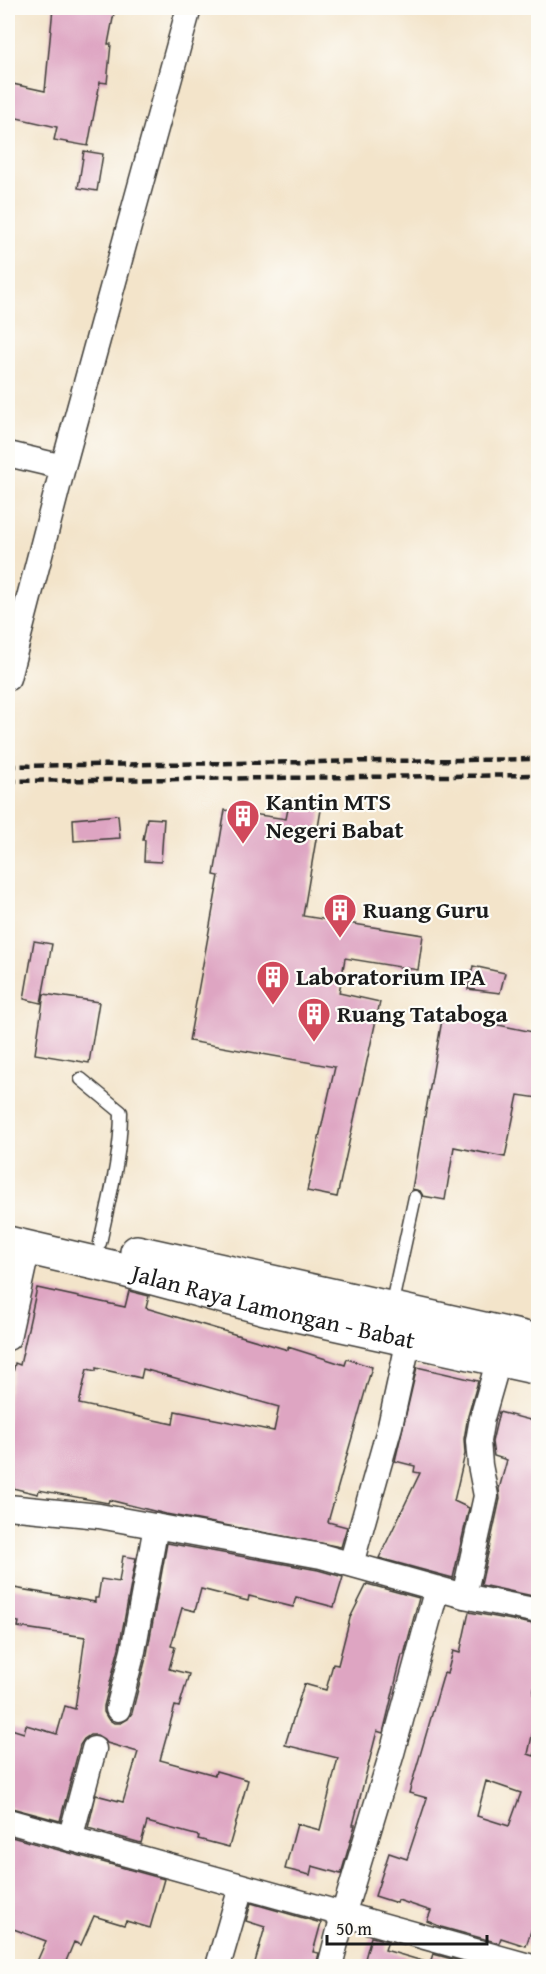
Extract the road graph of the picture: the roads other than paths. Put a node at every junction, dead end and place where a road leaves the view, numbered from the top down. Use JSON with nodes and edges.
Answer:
{"nodes":[{"id":1,"x":189,"y":8,"type":"edge"},
{"id":2,"x":8,"y":454,"type":"edge"},
{"id":3,"x":63,"y":467,"type":"junction"},
{"id":4,"x":8,"y":678,"type":"edge"},
{"id":5,"x":81,"y":1079,"type":"dead end"},
{"id":6,"x":415,"y":1197,"type":"dead end"},
{"id":7,"x":8,"y":1219,"type":"edge"},
{"id":8,"x":100,"y":1242,"type":"junction"},
{"id":9,"x":18,"y":1245,"type":"edge"},
{"id":10,"x":391,"y":1308,"type":"junction"},
{"id":11,"x":8,"y":1338,"type":"edge"},
{"id":12,"x":410,"y":1339,"type":"junction"},
{"id":13,"x":538,"y":1341,"type":"edge"},
{"id":14,"x":499,"y":1359,"type":"junction"},
{"id":15,"x":538,"y":1368,"type":"edge"},
{"id":16,"x":8,"y":1506,"type":"edge"},
{"id":17,"x":156,"y":1526,"type":"junction"},
{"id":18,"x":351,"y":1564,"type":"junction"},
{"id":19,"x":437,"y":1588,"type":"junction"},
{"id":20,"x":464,"y":1596,"type":"junction"},
{"id":21,"x":538,"y":1611,"type":"edge"},
{"id":22,"x":118,"y":1709,"type":"dead end"},
{"id":23,"x":94,"y":1749,"type":"dead end"},
{"id":24,"x":8,"y":1821,"type":"edge"},
{"id":25,"x":70,"y":1839,"type":"junction"},
{"id":26,"x":241,"y":1887,"type":"junction"},
{"id":27,"x":343,"y":1915,"type":"junction"},
{"id":28,"x":218,"y":1966,"type":"edge"},
{"id":29,"x":330,"y":1966,"type":"edge"},
{"id":30,"x":529,"y":1966,"type":"edge"}],
"edges":[{"from":1,"to":3,"type":"street"},
{"from":2,"to":3,"type":"street"},
{"from":3,"to":4,"type":"street"},
{"from":5,"to":8,"type":"lane"},
{"from":6,"to":10,"type":"lane"},
{"from":7,"to":8,"type":"highway","name":"Jalan Raya Lamongan - Babat"},
{"from":8,"to":10,"type":"highway","name":"Jalan Raya Lamongan - Babat"},
{"from":9,"to":11,"type":"street"},
{"from":9,"to":12,"type":"highway","name":"Jalan Raya Lamongan - Babat"},
{"from":10,"to":13,"type":"highway","name":"Jalan Raya Lamongan - Babat"},
{"from":12,"to":14,"type":"highway","name":"Jalan Raya Lamongan - Babat"},
{"from":12,"to":18,"type":"street"},
{"from":14,"to":15,"type":"highway","name":"Jalan Raya Lamongan - Babat"},
{"from":14,"to":20,"type":"street"},
{"from":16,"to":17,"type":"street"},
{"from":17,"to":18,"type":"street"},
{"from":17,"to":22,"type":"street"},
{"from":18,"to":19,"type":"street"},
{"from":19,"to":20,"type":"street"},
{"from":19,"to":27,"type":"street"},
{"from":20,"to":21,"type":"street"},
{"from":23,"to":25,"type":"street"},
{"from":24,"to":25,"type":"street"},
{"from":25,"to":26,"type":"street"},
{"from":26,"to":27,"type":"street"},
{"from":26,"to":28,"type":"street"},
{"from":27,"to":29,"type":"street"},
{"from":27,"to":30,"type":"street"}]}
